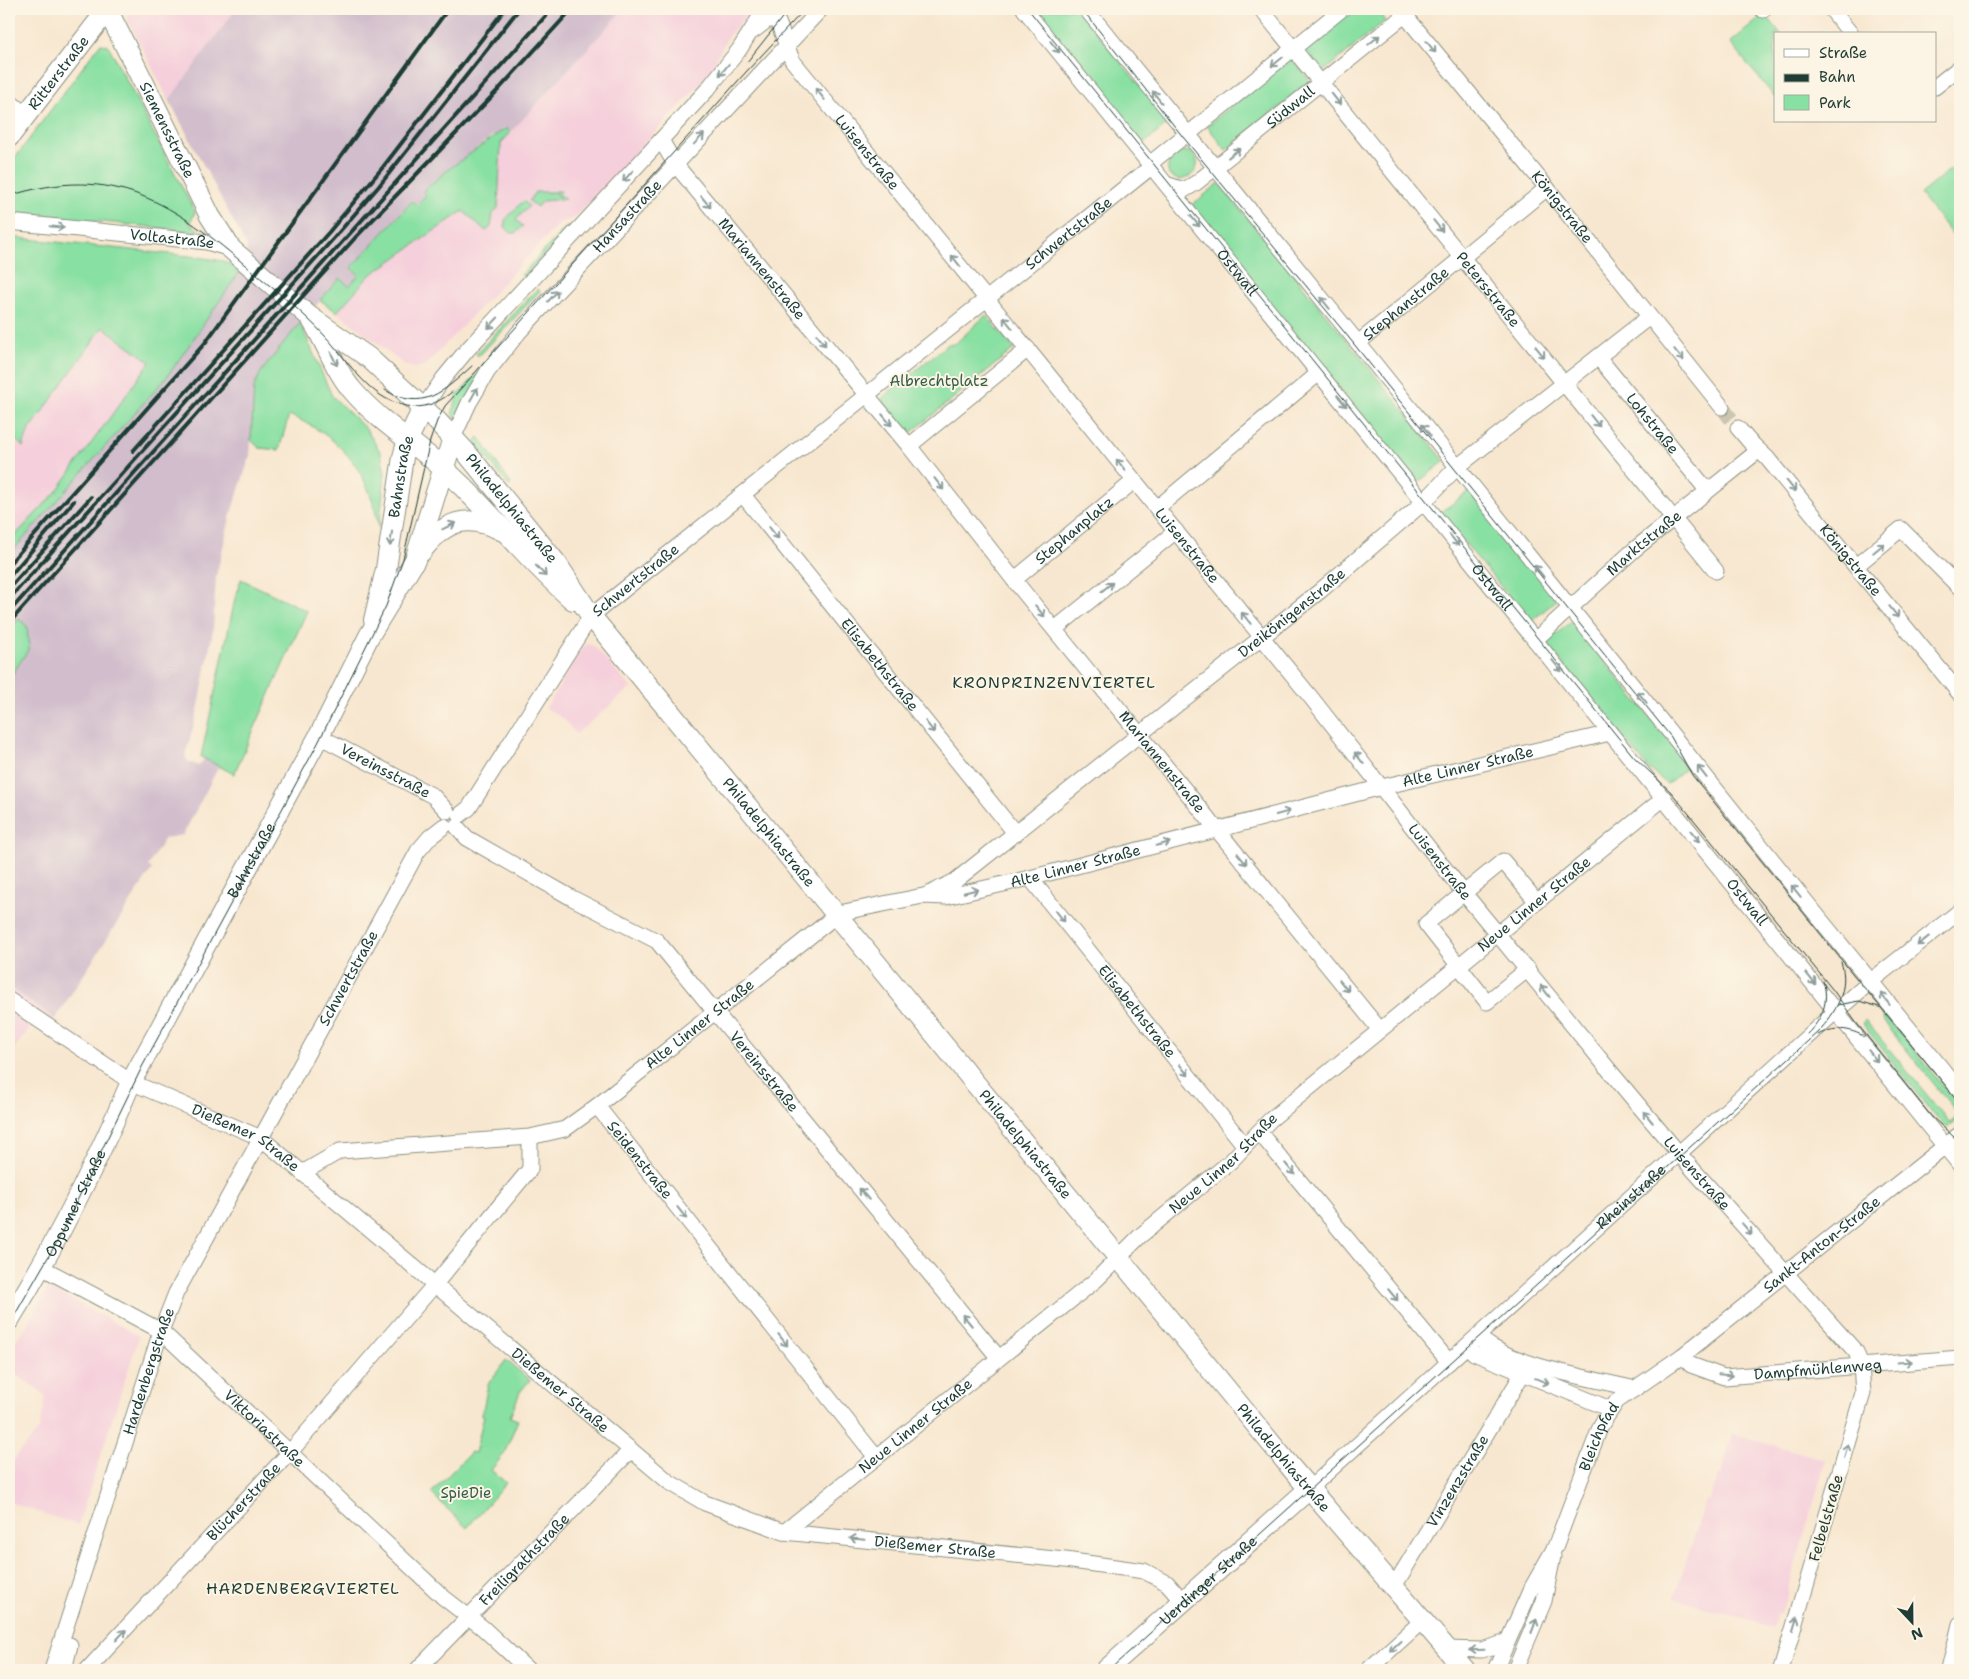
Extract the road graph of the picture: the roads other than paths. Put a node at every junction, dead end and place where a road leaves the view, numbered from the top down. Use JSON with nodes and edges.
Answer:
{"nodes":[{"id":1,"x":108,"y":9,"type":"edge"},
{"id":2,"x":765,"y":9,"type":"edge"},
{"id":3,"x":821,"y":9,"type":"edge"},
{"id":4,"x":1024,"y":9,"type":"edge"},
{"id":5,"x":1086,"y":9,"type":"edge"},
{"id":6,"x":1261,"y":9,"type":"edge"},
{"id":7,"x":1342,"y":9,"type":"edge"},
{"id":8,"x":1831,"y":9,"type":"edge"},
{"id":9,"x":1406,"y":11,"type":"edge"},
{"id":10,"x":753,"y":31,"type":"junction"},
{"id":11,"x":1849,"y":32,"type":"edge"},
{"id":12,"x":788,"y":45,"type":"junction"},
{"id":13,"x":1294,"y":48,"type":"junction"},
{"id":14,"x":1960,"y":67,"type":"edge"},
{"id":15,"x":1322,"y":82,"type":"junction"},
{"id":16,"x":1936,"y":86,"type":"edge"},
{"id":17,"x":9,"y":101,"type":"edge"},
{"id":18,"x":26,"y":115,"type":"junction"},
{"id":19,"x":1187,"y":136,"type":"junction"},
{"id":20,"x":9,"y":137,"type":"edge"},
{"id":21,"x":661,"y":140,"type":"junction"},
{"id":22,"x":675,"y":164,"type":"junction"},
{"id":23,"x":1151,"y":167,"type":"junction"},
{"id":24,"x":1215,"y":168,"type":"junction"},
{"id":25,"x":1165,"y":183,"type":"junction"},
{"id":26,"x":1548,"y":188,"type":"junction"},
{"id":27,"x":9,"y":222,"type":"edge"},
{"id":28,"x":231,"y":249,"type":"junction"},
{"id":29,"x":1463,"y":258,"type":"junction"},
{"id":30,"x":987,"y":298,"type":"junction"},
{"id":31,"x":309,"y":316,"type":"junction"},
{"id":32,"x":1649,"y":317,"type":"junction"},
{"id":33,"x":1358,"y":343,"type":"junction"},
{"id":34,"x":1028,"y":349,"type":"junction"},
{"id":35,"x":1598,"y":357,"type":"junction"},
{"id":36,"x":1319,"y":373,"type":"junction"},
{"id":37,"x":1565,"y":383,"type":"junction"},
{"id":38,"x":866,"y":394,"type":"junction"},
{"id":39,"x":1722,"y":407,"type":"tunnel mouth"},
{"id":40,"x":423,"y":408,"type":"junction"},
{"id":41,"x":1738,"y":428,"type":"tunnel mouth"},
{"id":42,"x":453,"y":438,"type":"junction"},
{"id":43,"x":408,"y":440,"type":"junction"},
{"id":44,"x":909,"y":446,"type":"junction"},
{"id":45,"x":1758,"y":450,"type":"junction"},
{"id":46,"x":444,"y":468,"type":"junction"},
{"id":47,"x":1456,"y":468,"type":"junction"},
{"id":48,"x":1134,"y":481,"type":"junction"},
{"id":49,"x":1707,"y":490,"type":"junction"},
{"id":50,"x":743,"y":495,"type":"junction"},
{"id":51,"x":1424,"y":502,"type":"junction"},
{"id":52,"x":1157,"y":508,"type":"junction"},
{"id":53,"x":1674,"y":518,"type":"junction"},
{"id":54,"x":1176,"y":531,"type":"junction"},
{"id":55,"x":510,"y":534,"type":"junction"},
{"id":56,"x":415,"y":560,"type":"junction"},
{"id":57,"x":1856,"y":566,"type":"junction"},
{"id":58,"x":1716,"y":571,"type":"dead end"},
{"id":59,"x":1014,"y":580,"type":"junction"},
{"id":60,"x":1960,"y":588,"type":"edge"},
{"id":61,"x":1568,"y":608,"type":"junction"},
{"id":62,"x":591,"y":616,"type":"junction"},
{"id":63,"x":1055,"y":629,"type":"junction"},
{"id":64,"x":369,"y":636,"type":"junction"},
{"id":65,"x":1262,"y":637,"type":"junction"},
{"id":66,"x":1535,"y":640,"type":"junction"},
{"id":67,"x":1960,"y":694,"type":"edge"},
{"id":68,"x":1610,"y":733,"type":"junction"},
{"id":69,"x":1141,"y":735,"type":"junction"},
{"id":70,"x":319,"y":736,"type":"junction"},
{"id":71,"x":1382,"y":787,"type":"junction"},
{"id":72,"x":1664,"y":798,"type":"junction"},
{"id":73,"x":452,"y":820,"type":"junction"},
{"id":74,"x":1219,"y":830,"type":"junction"},
{"id":75,"x":1016,"y":834,"type":"junction"},
{"id":76,"x":1030,"y":878,"type":"junction"},
{"id":77,"x":1464,"y":893,"type":"junction"},
{"id":78,"x":923,"y":896,"type":"junction"},
{"id":79,"x":1537,"y":902,"type":"junction"},
{"id":80,"x":1960,"y":912,"type":"edge"},
{"id":81,"x":837,"y":914,"type":"junction"},
{"id":82,"x":1498,"y":934,"type":"junction"},
{"id":83,"x":1458,"y":966,"type":"junction"},
{"id":84,"x":1528,"y":969,"type":"junction"},
{"id":85,"x":1871,"y":981,"type":"junction"},
{"id":86,"x":9,"y":1000,"type":"edge"},
{"id":87,"x":1836,"y":1011,"type":"junction"},
{"id":88,"x":713,"y":1012,"type":"junction"},
{"id":89,"x":1380,"y":1030,"type":"junction"},
{"id":90,"x":130,"y":1082,"type":"junction"},
{"id":91,"x":1960,"y":1091,"type":"edge"},
{"id":92,"x":597,"y":1106,"type":"junction"},
{"id":93,"x":1259,"y":1132,"type":"junction"},
{"id":94,"x":1960,"y":1134,"type":"edge"},
{"id":95,"x":530,"y":1136,"type":"junction"},
{"id":96,"x":261,"y":1138,"type":"junction"},
{"id":97,"x":1245,"y":1146,"type":"junction"},
{"id":98,"x":1945,"y":1146,"type":"junction"},
{"id":99,"x":1679,"y":1154,"type":"junction"},
{"id":100,"x":1960,"y":1165,"type":"edge"},
{"id":101,"x":302,"y":1173,"type":"junction"},
{"id":102,"x":1118,"y":1257,"type":"junction"},
{"id":103,"x":41,"y":1267,"type":"junction"},
{"id":104,"x":1786,"y":1275,"type":"junction"},
{"id":105,"x":436,"y":1283,"type":"junction"},
{"id":106,"x":9,"y":1320,"type":"edge"},
{"id":107,"x":161,"y":1331,"type":"junction"},
{"id":108,"x":1472,"y":1341,"type":"junction"},
{"id":109,"x":1682,"y":1356,"type":"junction"},
{"id":110,"x":998,"y":1357,"type":"junction"},
{"id":111,"x":1960,"y":1358,"type":"edge"},
{"id":112,"x":1449,"y":1362,"type":"junction"},
{"id":113,"x":1861,"y":1365,"type":"junction"},
{"id":114,"x":1523,"y":1373,"type":"junction"},
{"id":115,"x":1635,"y":1389,"type":"junction"},
{"id":116,"x":1610,"y":1409,"type":"junction"},
{"id":117,"x":631,"y":1450,"type":"junction"},
{"id":118,"x":291,"y":1451,"type":"junction"},
{"id":119,"x":875,"y":1456,"type":"junction"},
{"id":120,"x":1309,"y":1489,"type":"junction"},
{"id":121,"x":784,"y":1532,"type":"junction"},
{"id":122,"x":1555,"y":1547,"type":"junction"},
{"id":123,"x":1393,"y":1588,"type":"junction"},
{"id":124,"x":1183,"y":1601,"type":"junction"},
{"id":125,"x":469,"y":1617,"type":"junction"},
{"id":126,"x":69,"y":1620,"type":"junction"},
{"id":127,"x":1422,"y":1621,"type":"junction"},
{"id":128,"x":1960,"y":1624,"type":"edge"},
{"id":129,"x":1507,"y":1642,"type":"junction"},
{"id":130,"x":1446,"y":1649,"type":"junction"},
{"id":131,"x":52,"y":1670,"type":"edge"},
{"id":132,"x":64,"y":1670,"type":"edge"},
{"id":133,"x":87,"y":1670,"type":"edge"},
{"id":134,"x":417,"y":1670,"type":"edge"},
{"id":135,"x":528,"y":1670,"type":"edge"},
{"id":136,"x":1106,"y":1670,"type":"edge"},
{"id":137,"x":1368,"y":1670,"type":"edge"},
{"id":138,"x":1465,"y":1670,"type":"edge"},
{"id":139,"x":1494,"y":1670,"type":"edge"},
{"id":140,"x":1515,"y":1670,"type":"edge"},
{"id":141,"x":1781,"y":1670,"type":"edge"},
{"id":142,"x":1949,"y":1670,"type":"edge"}],
"edges":[{"from":1,"to":18,"type":"main road","name":"Ritterstraße"},
{"from":1,"to":28,"type":"main road","name":"Siemensstraße"},
{"from":2,"to":10,"type":"street","name":"Hansastraße"},
{"from":3,"to":12,"type":"street","name":"Hansastraße"},
{"from":4,"to":23,"type":"street","name":"Ostwall","one_way":true},
{"from":19,"to":5,"type":"street","one_way":true},
{"from":6,"to":13,"type":"street","name":"Petersstraße"},
{"from":7,"to":13,"type":"street"},
{"from":8,"to":11,"type":"street"},
{"from":15,"to":9,"type":"street","name":"Südwall","one_way":true},
{"from":9,"to":26,"type":"street","name":"Königstraße","one_way":true},
{"from":10,"to":12,"type":"street","name":"Luisenstraße"},
{"from":10,"to":21,"type":"street","name":"Hansastraße","one_way":true},
{"from":22,"to":12,"type":"street","name":"Hansastraße","one_way":true},
{"from":30,"to":12,"type":"street","name":"Luisenstraße","one_way":true},
{"from":13,"to":15,"type":"street","name":"Petersstraße"},
{"from":13,"to":19,"type":"street","one_way":true},
{"from":14,"to":16,"type":"street"},
{"from":24,"to":15,"type":"street","name":"Südwall","one_way":true},
{"from":15,"to":29,"type":"street","name":"Petersstraße","one_way":true},
{"from":17,"to":18,"type":"street"},
{"from":18,"to":20,"type":"main road","name":"Ritterstraße"},
{"from":19,"to":23,"type":"street"},
{"from":19,"to":24,"type":"street"},
{"from":21,"to":22,"type":"street","name":"Mariannenstraße"},
{"from":21,"to":40,"type":"street","name":"Hansastraße","one_way":true},
{"from":22,"to":38,"type":"street","name":"Mariannenstraße","one_way":true},
{"from":42,"to":22,"type":"street","name":"Hansastraße","one_way":true},
{"from":23,"to":25,"type":"street","name":"Ostwall"},
{"from":23,"to":30,"type":"street","name":"Schwertstraße"},
{"from":24,"to":25,"type":"street","name":"Südwall"},
{"from":33,"to":24,"type":"street","one_way":true},
{"from":25,"to":36,"type":"street","name":"Ostwall","one_way":true},
{"from":26,"to":29,"type":"street","name":"Stephanstraße"},
{"from":26,"to":32,"type":"street","name":"Königstraße"},
{"from":27,"to":28,"type":"street","name":"Voltastraße","one_way":true},
{"from":28,"to":31,"type":"main road","name":"Voltastraße"},
{"from":29,"to":33,"type":"street","name":"Stephanstraße"},
{"from":29,"to":37,"type":"street","name":"Petersstraße","one_way":true},
{"from":34,"to":30,"type":"street","one_way":true},
{"from":30,"to":38,"type":"street"},
{"from":31,"to":40,"type":"main road","name":"Voltastraße"},
{"from":31,"to":43,"type":"main road","name":"Voltastraße","one_way":true},
{"from":32,"to":35,"type":"street","name":"Dreikönigenstraße"},
{"from":32,"to":39,"type":"street","name":"Königstraße","one_way":true},
{"from":47,"to":33,"type":"street","one_way":true},
{"from":34,"to":44,"type":"street"},
{"from":48,"to":34,"type":"street","name":"Luisenstraße","one_way":true},
{"from":35,"to":37,"type":"street","name":"Dreikönigenstraße"},
{"from":35,"to":49,"type":"street","name":"Lohstraße"},
{"from":36,"to":51,"type":"street","name":"Ostwall","one_way":true},
{"from":36,"to":52,"type":"street"},
{"from":37,"to":47,"type":"street","name":"Dreikönigenstraße"},
{"from":37,"to":53,"type":"street","name":"Petersstraße","one_way":true},
{"from":38,"to":44,"type":"street","one_way":true},
{"from":38,"to":50,"type":"street","name":"Schwertstraße"},
{"from":40,"to":42,"type":"main road","name":"Philadelphiastraße"},
{"from":40,"to":43,"type":"main road","name":"Bahnstraße"},
{"from":41,"to":45,"type":"street","name":"Königstraße"},
{"from":42,"to":46,"type":"main road","name":"Bahnstraße"},
{"from":42,"to":62,"type":"main road","name":"Philadelphiastraße"},
{"from":43,"to":46,"type":"main road","name":"Philadelphiastraße"},
{"from":43,"to":64,"type":"main road","name":"Bahnstraße","one_way":true},
{"from":44,"to":59,"type":"street","name":"Mariannenstraße","one_way":true},
{"from":45,"to":49,"type":"street","name":"Marktstraße"},
{"from":45,"to":57,"type":"street","name":"Königstraße","one_way":true},
{"from":46,"to":55,"type":"main road","name":"Philadelphiastraße"},
{"from":46,"to":56,"type":"main road","name":"Bahnstraße"},
{"from":47,"to":51,"type":"street","name":"Dreikönigenstraße"},
{"from":61,"to":47,"type":"street","one_way":true},
{"from":48,"to":52,"type":"street","name":"Luisenstraße"},
{"from":48,"to":59,"type":"street","name":"Stephanplatz"},
{"from":49,"to":53,"type":"street","name":"Marktstraße"},
{"from":50,"to":62,"type":"street","name":"Schwertstraße"},
{"from":50,"to":75,"type":"street","name":"Elisabethstraße","one_way":true},
{"from":51,"to":65,"type":"street","name":"Dreikönigenstraße"},
{"from":51,"to":66,"type":"street","name":"Ostwall","one_way":true},
{"from":52,"to":54,"type":"street","name":"Luisenstraße"},
{"from":53,"to":58,"type":"street","name":"Petersstraße"},
{"from":53,"to":61,"type":"street","name":"Marktstraße"},
{"from":63,"to":54,"type":"street","one_way":true},
{"from":65,"to":54,"type":"street","name":"Luisenstraße","one_way":true},
{"from":56,"to":55,"type":"main road","one_way":true},
{"from":55,"to":62,"type":"main road","name":"Philadelphiastraße","one_way":true},
{"from":56,"to":64,"type":"main road","name":"Bahnstraße"},
{"from":57,"to":60,"type":"street","one_way":true},
{"from":57,"to":67,"type":"street","name":"Königstraße","one_way":true},
{"from":59,"to":63,"type":"street","name":"Mariannenstraße","one_way":true},
{"from":61,"to":66,"type":"street","name":"Marktstraße"},
{"from":85,"to":61,"type":"street","one_way":true},
{"from":62,"to":73,"type":"street","name":"Schwertstraße"},
{"from":62,"to":81,"type":"main road","name":"Philadelphiastraße"},
{"from":63,"to":69,"type":"street","name":"Mariannenstraße"},
{"from":64,"to":70,"type":"main road","name":"Bahnstraße"},
{"from":65,"to":69,"type":"street","name":"Dreikönigenstraße"},
{"from":71,"to":65,"type":"street","name":"Luisenstraße","one_way":true},
{"from":66,"to":68,"type":"street","name":"Ostwall","one_way":true},
{"from":68,"to":71,"type":"street","name":"Alte Linner Straße"},
{"from":68,"to":72,"type":"street","name":"Ostwall"},
{"from":69,"to":74,"type":"street","name":"Mariannenstraße"},
{"from":69,"to":75,"type":"street","name":"Dreikönigenstraße"},
{"from":70,"to":73,"type":"street","name":"Vereinsstraße"},
{"from":70,"to":90,"type":"main road","name":"Bahnstraße"},
{"from":74,"to":71,"type":"street","name":"Alte Linner Straße","one_way":true},
{"from":71,"to":77,"type":"street","name":"Luisenstraße"},
{"from":72,"to":79,"type":"street","name":"Neue Linner Straße"},
{"from":72,"to":87,"type":"street","name":"Ostwall","one_way":true},
{"from":73,"to":88,"type":"street","name":"Vereinsstraße"},
{"from":73,"to":96,"type":"street","name":"Schwertstraße"},
{"from":76,"to":74,"type":"street","name":"Alte Linner Straße","one_way":true},
{"from":74,"to":89,"type":"street","name":"Mariannenstraße","one_way":true},
{"from":75,"to":78,"type":"street","name":"Dreikönigenstraße"},
{"from":78,"to":76,"type":"street","name":"Alte Linner Straße","one_way":true},
{"from":76,"to":97,"type":"street","name":"Elisabethstraße","one_way":true},
{"from":77,"to":79,"type":"street"},
{"from":77,"to":82,"type":"street","name":"Luisenstraße"},
{"from":77,"to":83,"type":"street"},
{"from":78,"to":81,"type":"street","name":"Alte Linner Straße"},
{"from":79,"to":82,"type":"street","name":"Neue Linner Straße"},
{"from":80,"to":85,"type":"street","name":"Rheinstraße","one_way":true},
{"from":81,"to":88,"type":"street","name":"Alte Linner Straße"},
{"from":81,"to":102,"type":"main road","name":"Philadelphiastraße"},
{"from":82,"to":83,"type":"street","name":"Neue Linner Straße"},
{"from":82,"to":84,"type":"street","name":"Luisenstraße"},
{"from":83,"to":84,"type":"street"},
{"from":83,"to":89,"type":"street","name":"Neue Linner Straße"},
{"from":99,"to":84,"type":"street","name":"Luisenstraße","one_way":true},
{"from":85,"to":87,"type":"street","name":"Rheinstraße"},
{"from":91,"to":85,"type":"street","one_way":true},
{"from":86,"to":90,"type":"street","name":"Dießemer Straße"},
{"from":87,"to":98,"type":"street","name":"Ostwall","one_way":true},
{"from":87,"to":99,"type":"street","name":"Rheinstraße"},
{"from":88,"to":92,"type":"street","name":"Alte Linner Straße"},
{"from":110,"to":88,"type":"street","name":"Vereinsstraße","one_way":true},
{"from":89,"to":93,"type":"street","name":"Neue Linner Straße"},
{"from":90,"to":96,"type":"street","name":"Dießemer Straße"},
{"from":90,"to":103,"type":"main road","name":"Oppumer Straße"},
{"from":92,"to":95,"type":"street","name":"Seidenstraße"},
{"from":92,"to":119,"type":"street","name":"Seidenstraße","one_way":true},
{"from":93,"to":97,"type":"street","name":"Neue Linner Straße"},
{"from":93,"to":112,"type":"street","one_way":true},
{"from":94,"to":98,"type":"street","name":"Sankt-Anton-Straße"},
{"from":95,"to":101,"type":"street","name":"Seidenstraße"},
{"from":95,"to":105,"type":"street"},
{"from":96,"to":101,"type":"street","name":"Dießemer Straße"},
{"from":96,"to":107,"type":"street","name":"Hardenbergstraße"},
{"from":97,"to":102,"type":"street","name":"Neue Linner Straße"},
{"from":98,"to":100,"type":"street","name":"Ostwall"},
{"from":98,"to":104,"type":"street","name":"Sankt-Anton-Straße"},
{"from":99,"to":104,"type":"street","name":"Luisenstraße","one_way":true},
{"from":99,"to":108,"type":"street","name":"Rheinstraße"},
{"from":101,"to":105,"type":"street","name":"Dießemer Straße"},
{"from":102,"to":110,"type":"street","name":"Neue Linner Straße"},
{"from":102,"to":120,"type":"main road","name":"Philadelphiastraße"},
{"from":103,"to":106,"type":"main road","name":"Oppumer Straße"},
{"from":103,"to":107,"type":"street","name":"Viktoriastraße"},
{"from":104,"to":109,"type":"street","name":"Sankt-Anton-Straße"},
{"from":104,"to":113,"type":"street","name":"Luisenstraße"},
{"from":105,"to":117,"type":"street","name":"Dießemer Straße"},
{"from":105,"to":118,"type":"street","name":"Blücherstraße"},
{"from":107,"to":118,"type":"street","name":"Viktoriastraße"},
{"from":107,"to":126,"type":"street","name":"Hardenbergstraße"},
{"from":108,"to":112,"type":"street","name":"Rheinstraße"},
{"from":108,"to":114,"type":"street"},
{"from":108,"to":115,"type":"street"},
{"from":109,"to":113,"type":"street","name":"Dampfmühlenweg","one_way":true},
{"from":109,"to":115,"type":"street","name":"Bleichpfad"},
{"from":110,"to":119,"type":"street","name":"Neue Linner Straße"},
{"from":113,"to":111,"type":"street","name":"Dampfmühlenweg","one_way":true},
{"from":112,"to":120,"type":"street","name":"Rheinstraße"},
{"from":141,"to":113,"type":"street","name":"Felbelstraße","one_way":true},
{"from":114,"to":116,"type":"street","one_way":true},
{"from":114,"to":123,"type":"street","name":"Vinzenzstraße"},
{"from":115,"to":116,"type":"street","name":"Bleichpfad"},
{"from":116,"to":122,"type":"street","name":"Bleichpfad"},
{"from":117,"to":121,"type":"street","name":"Dießemer Straße"},
{"from":117,"to":125,"type":"street","name":"Freiligrathstraße"},
{"from":118,"to":125,"type":"street","name":"Viktoriastraße"},
{"from":133,"to":118,"type":"street","name":"Blücherstraße","one_way":true},
{"from":119,"to":121,"type":"street","name":"Neue Linner Straße"},
{"from":120,"to":123,"type":"main road","name":"Philadelphiastraße"},
{"from":120,"to":124,"type":"main road","name":"Uerdinger Straße"},
{"from":124,"to":121,"type":"street","name":"Dießemer Straße","one_way":true},
{"from":122,"to":129,"type":"street","name":"Bleichpfad"},
{"from":140,"to":122,"type":"street","name":"Bleichpfad","one_way":true},
{"from":123,"to":127,"type":"main road","name":"Philadelphiastraße"},
{"from":124,"to":136,"type":"main road","name":"Uerdinger Straße"},
{"from":125,"to":134,"type":"street","name":"Freiligrathstraße"},
{"from":125,"to":135,"type":"street","name":"Viktoriastraße"},
{"from":126,"to":131,"type":"street","name":"Hardenbergstraße"},
{"from":126,"to":132,"type":"street","name":"Hardenbergstraße"},
{"from":127,"to":130,"type":"main road","name":"Philadelphiastraße"},
{"from":127,"to":137,"type":"street","one_way":true},
{"from":128,"to":142,"type":"street"},
{"from":129,"to":130,"type":"street","one_way":true},
{"from":129,"to":139,"type":"street","name":"Bleichpfad"},
{"from":130,"to":138,"type":"main road","name":"Philadelphiastraße"}]}
